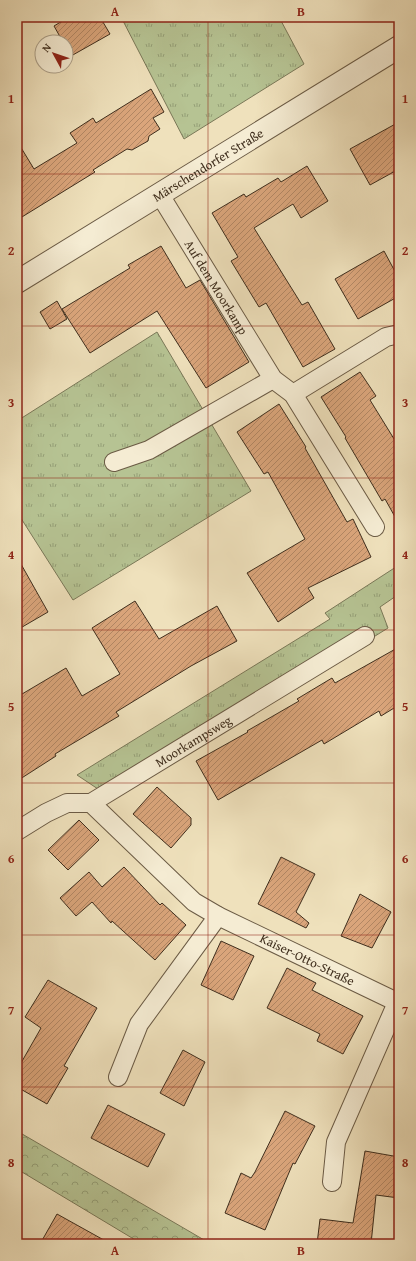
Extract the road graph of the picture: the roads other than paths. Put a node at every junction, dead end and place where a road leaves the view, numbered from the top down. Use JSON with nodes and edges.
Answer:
{"nodes":[{"id":1,"x":399,"y":47,"type":"edge"},
{"id":2,"x":160,"y":195,"type":"junction"},
{"id":3,"x":17,"y":282,"type":"edge"},
{"id":4,"x":399,"y":334,"type":"edge"},
{"id":5,"x":273,"y":379,"type":"junction"},
{"id":6,"x":293,"y":394,"type":"junction"},
{"id":7,"x":114,"y":462,"type":"dead end"},
{"id":8,"x":375,"y":527,"type":"dead end"},
{"id":9,"x":365,"y":636,"type":"dead end"},
{"id":10,"x":91,"y":803,"type":"junction"},
{"id":11,"x":17,"y":831,"type":"edge"},
{"id":12,"x":218,"y":916,"type":"junction"},
{"id":13,"x":398,"y":1001,"type":"edge"},
{"id":14,"x":118,"y":1077,"type":"dead end"},
{"id":15,"x":332,"y":1182,"type":"dead end"}],
"edges":[{"from":1,"to":2,"type":"street","name":"Märschendorfer Straße"},
{"from":2,"to":3,"type":"street","name":"Märschendorfer Straße"},
{"from":2,"to":5,"type":"street","name":"Auf dem Moorkamp"},
{"from":4,"to":6,"type":"street"},
{"from":5,"to":6,"type":"street","name":"Auf dem Moorkamp"},
{"from":5,"to":7,"type":"street"},
{"from":6,"to":8,"type":"street","name":"Auf dem Moorkamp"},
{"from":9,"to":10,"type":"street","name":"Moorkampsweg"},
{"from":10,"to":11,"type":"street","name":"Moorkampsweg"},
{"from":10,"to":12,"type":"street","name":"Kaiser-Otto-Straße"},
{"from":12,"to":13,"type":"street","name":"Kaiser-Otto-Straße"},
{"from":12,"to":14,"type":"street"},
{"from":13,"to":15,"type":"street","name":"Kaiser-Otto-Straße"}]}
